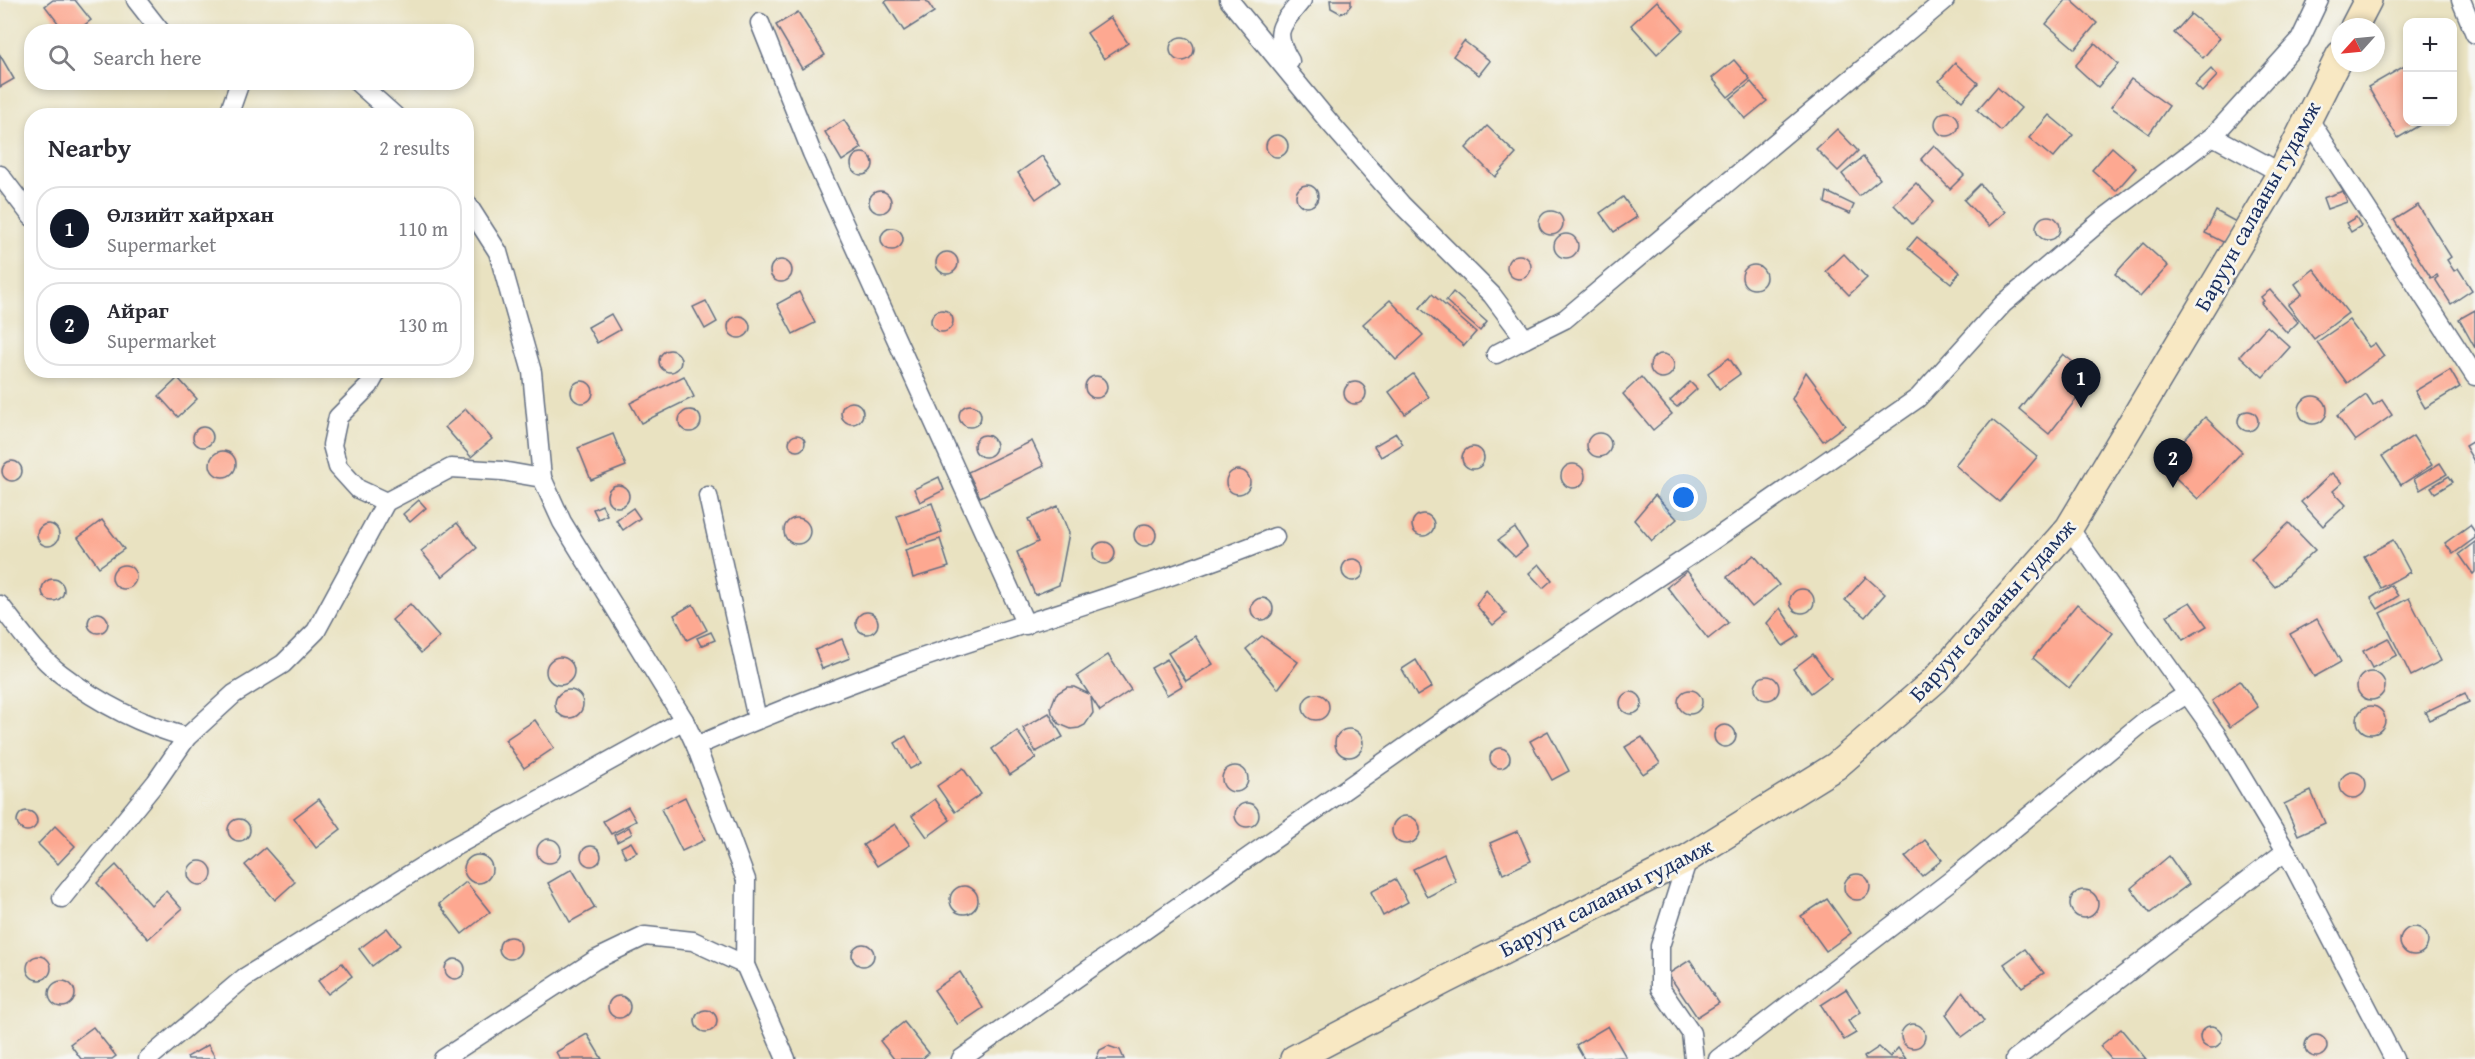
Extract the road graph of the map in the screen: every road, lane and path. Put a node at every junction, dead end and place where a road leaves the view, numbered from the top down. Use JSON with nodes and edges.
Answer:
{"nodes":[{"id":1,"x":136,"y":0,"type":"edge"},
{"id":2,"x":1229,"y":0,"type":"edge"},
{"id":3,"x":1302,"y":0,"type":"edge"},
{"id":4,"x":1945,"y":0,"type":"edge"},
{"id":5,"x":2319,"y":0,"type":"edge"},
{"id":6,"x":2368,"y":0,"type":"edge"},
{"id":7,"x":2461,"y":0,"type":"edge"},
{"id":8,"x":2359,"y":18,"type":"edge"},
{"id":9,"x":760,"y":23,"type":"dead end"},
{"id":10,"x":155,"y":24,"type":"edge"},
{"id":11,"x":2475,"y":34,"type":"edge"},
{"id":12,"x":2331,"y":72,"type":"edge"},
{"id":13,"x":237,"y":90,"type":"edge"},
{"id":14,"x":366,"y":90,"type":"edge"},
{"id":15,"x":231,"y":108,"type":"edge"},
{"id":16,"x":386,"y":108,"type":"edge"},
{"id":17,"x":2308,"y":118,"type":"junction"},
{"id":18,"x":1330,"y":123,"type":"junction"},
{"id":19,"x":2213,"y":136,"type":"junction"},
{"id":20,"x":2281,"y":172,"type":"junction"},
{"id":21,"x":0,"y":175,"type":"edge"},
{"id":22,"x":24,"y":206,"type":"edge"},
{"id":23,"x":474,"y":214,"type":"edge"},
{"id":24,"x":1525,"y":339,"type":"junction"},
{"id":25,"x":1496,"y":354,"type":"dead end"},
{"id":26,"x":2475,"y":376,"type":"edge"},
{"id":27,"x":374,"y":378,"type":"edge"},
{"id":28,"x":542,"y":478,"type":"junction"},
{"id":29,"x":708,"y":496,"type":"dead end"},
{"id":30,"x":386,"y":502,"type":"junction"},
{"id":31,"x":2069,"y":528,"type":"junction"},
{"id":32,"x":1275,"y":537,"type":"dead end"},
{"id":33,"x":0,"y":605,"type":"edge"},
{"id":34,"x":1026,"y":625,"type":"junction"},
{"id":35,"x":2187,"y":694,"type":"junction"},
{"id":36,"x":757,"y":719,"type":"junction"},
{"id":37,"x":684,"y":720,"type":"junction"},
{"id":38,"x":187,"y":737,"type":"junction"},
{"id":39,"x":696,"y":746,"type":"junction"},
{"id":40,"x":2286,"y":851,"type":"junction"},
{"id":41,"x":1689,"y":858,"type":"junction"},
{"id":42,"x":62,"y":898,"type":"dead end"},
{"id":43,"x":745,"y":965,"type":"junction"},
{"id":44,"x":148,"y":1059,"type":"edge"},
{"id":45,"x":443,"y":1059,"type":"edge"},
{"id":46,"x":786,"y":1059,"type":"edge"},
{"id":47,"x":961,"y":1059,"type":"edge"},
{"id":48,"x":1294,"y":1059,"type":"edge"},
{"id":49,"x":1694,"y":1059,"type":"edge"},
{"id":50,"x":1718,"y":1059,"type":"edge"},
{"id":51,"x":2015,"y":1059,"type":"edge"},
{"id":52,"x":2394,"y":1059,"type":"edge"}],
"edges":[{"from":1,"to":10,"type":"street"},
{"from":2,"to":18,"type":"street"},
{"from":3,"to":18,"type":"street"},
{"from":4,"to":24,"type":"street"},
{"from":5,"to":19,"type":"street"},
{"from":6,"to":8,"type":"main road"},
{"from":7,"to":11,"type":"street"},
{"from":9,"to":34,"type":"street"},
{"from":12,"to":17,"type":"main road","name":"Баруун салааны гудамж"},
{"from":13,"to":15,"type":"street"},
{"from":14,"to":16,"type":"street"},
{"from":17,"to":20,"type":"main road","name":"Баруун салааны гудамж"},
{"from":17,"to":26,"type":"street"},
{"from":18,"to":24,"type":"street"},
{"from":19,"to":20,"type":"street"},
{"from":19,"to":47,"type":"street"},
{"from":20,"to":31,"type":"main road","name":"Баруун салааны гудамж"},
{"from":21,"to":22,"type":"street"},
{"from":23,"to":28,"type":"street"},
{"from":24,"to":25,"type":"street"},
{"from":27,"to":30,"type":"street"},
{"from":28,"to":30,"type":"street"},
{"from":28,"to":37,"type":"street"},
{"from":29,"to":36,"type":"street"},
{"from":30,"to":38,"type":"street"},
{"from":31,"to":35,"type":"street"},
{"from":31,"to":41,"type":"main road","name":"Баруун салааны гудамж"},
{"from":32,"to":34,"type":"street"},
{"from":33,"to":38,"type":"street"},
{"from":34,"to":36,"type":"street"},
{"from":35,"to":40,"type":"street"},
{"from":35,"to":50,"type":"street"},
{"from":36,"to":39,"type":"street"},
{"from":37,"to":39,"type":"street"},
{"from":37,"to":44,"type":"street"},
{"from":38,"to":42,"type":"street"},
{"from":39,"to":43,"type":"street"},
{"from":40,"to":51,"type":"street"},
{"from":40,"to":52,"type":"street"},
{"from":41,"to":48,"type":"main road","name":"Баруун салааны гудамж"},
{"from":41,"to":49,"type":"street"},
{"from":43,"to":45,"type":"street"},
{"from":43,"to":46,"type":"street"}]}
